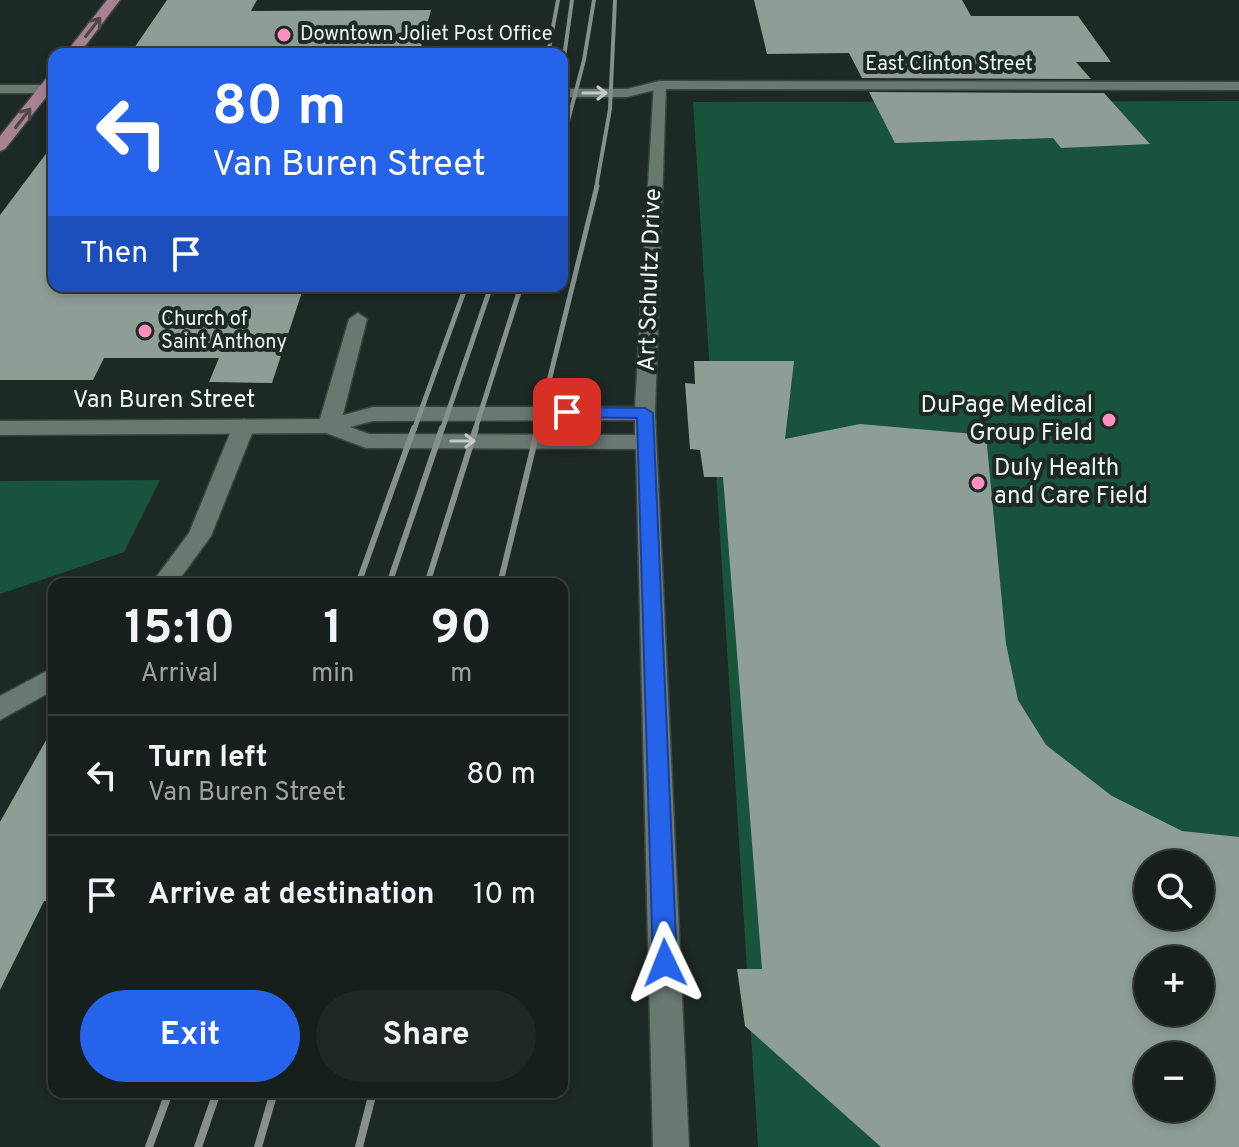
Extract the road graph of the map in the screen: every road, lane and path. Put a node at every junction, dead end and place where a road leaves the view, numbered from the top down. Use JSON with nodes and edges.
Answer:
{"nodes":[{"id":1,"x":114,"y":0,"type":"edge"},
{"id":2,"x":77,"y":48,"type":"edge"},
{"id":3,"x":627,"y":77,"type":"dead end"},
{"id":4,"x":48,"y":85,"type":"edge"},
{"id":5,"x":659,"y":85,"type":"junction"},
{"id":6,"x":1239,"y":86,"type":"edge"},
{"id":7,"x":0,"y":89,"type":"edge"},
{"id":8,"x":48,"y":89,"type":"edge"},
{"id":9,"x":568,"y":93,"type":"edge"},
{"id":10,"x":0,"y":146,"type":"edge"},
{"id":11,"x":358,"y":319,"type":"dead end"},
{"id":12,"x":645,"y":413,"type":"junction"},
{"id":13,"x":244,"y":426,"type":"junction"},
{"id":14,"x":329,"y":426,"type":"junction"},
{"id":15,"x":0,"y":428,"type":"edge"},
{"id":16,"x":646,"y":442,"type":"junction"},
{"id":17,"x":168,"y":578,"type":"edge"},
{"id":18,"x":48,"y":681,"type":"edge"},
{"id":19,"x":0,"y":709,"type":"edge"},
{"id":20,"x":671,"y":1147,"type":"edge"}],
"edges":[{"from":2,"to":1,"type":"main road","one_way":true},
{"from":3,"to":5,"type":"street","name":"East Clinton Street"},
{"from":4,"to":7,"type":"street"},
{"from":5,"to":6,"type":"street","name":"East Clinton Street"},
{"from":9,"to":5,"type":"street","name":"East Clinton Street","one_way":true},
{"from":5,"to":12,"type":"street","name":"Art Schultz Drive"},
{"from":10,"to":8,"type":"main road","one_way":true},
{"from":11,"to":14,"type":"street"},
{"from":12,"to":14,"type":"street","name":"Van Buren Street"},
{"from":12,"to":16,"type":"street","name":"Art Schultz Drive"},
{"from":13,"to":14,"type":"street","name":"Van Buren Street"},
{"from":13,"to":15,"type":"street","name":"Van Buren Street"},
{"from":13,"to":17,"type":"street"},
{"from":14,"to":16,"type":"street","name":"Van Buren Street","one_way":true},
{"from":16,"to":20,"type":"street","name":"Art Schultz Drive"},
{"from":18,"to":19,"type":"street"}]}
